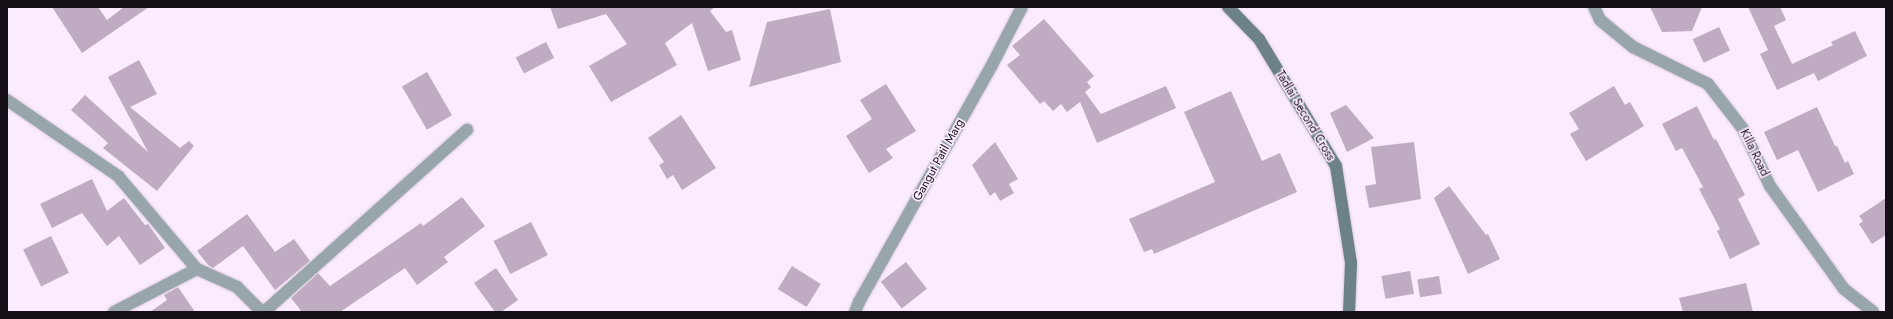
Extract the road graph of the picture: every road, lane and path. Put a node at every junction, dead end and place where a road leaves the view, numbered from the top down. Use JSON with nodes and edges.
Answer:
{"nodes":[{"id":1,"x":1022,"y":7,"type":"edge"},
{"id":2,"x":1228,"y":7,"type":"edge"},
{"id":3,"x":1594,"y":7,"type":"edge"},
{"id":4,"x":7,"y":100,"type":"edge"},
{"id":5,"x":467,"y":130,"type":"dead end"},
{"id":6,"x":197,"y":268,"type":"junction"},
{"id":7,"x":114,"y":312,"type":"edge"},
{"id":8,"x":263,"y":312,"type":"edge"},
{"id":9,"x":855,"y":312,"type":"edge"},
{"id":10,"x":1349,"y":312,"type":"edge"},
{"id":11,"x":1872,"y":312,"type":"edge"}],
"edges":[{"from":1,"to":9,"type":"street","name":"Gangut Patil Marg"},
{"from":2,"to":10,"type":"main road","name":"Tadlai Second Cross"},
{"from":3,"to":11,"type":"street","name":"Killa Road"},
{"from":4,"to":6,"type":"street"},
{"from":5,"to":8,"type":"street"},
{"from":6,"to":7,"type":"street"},
{"from":6,"to":8,"type":"street"}]}
